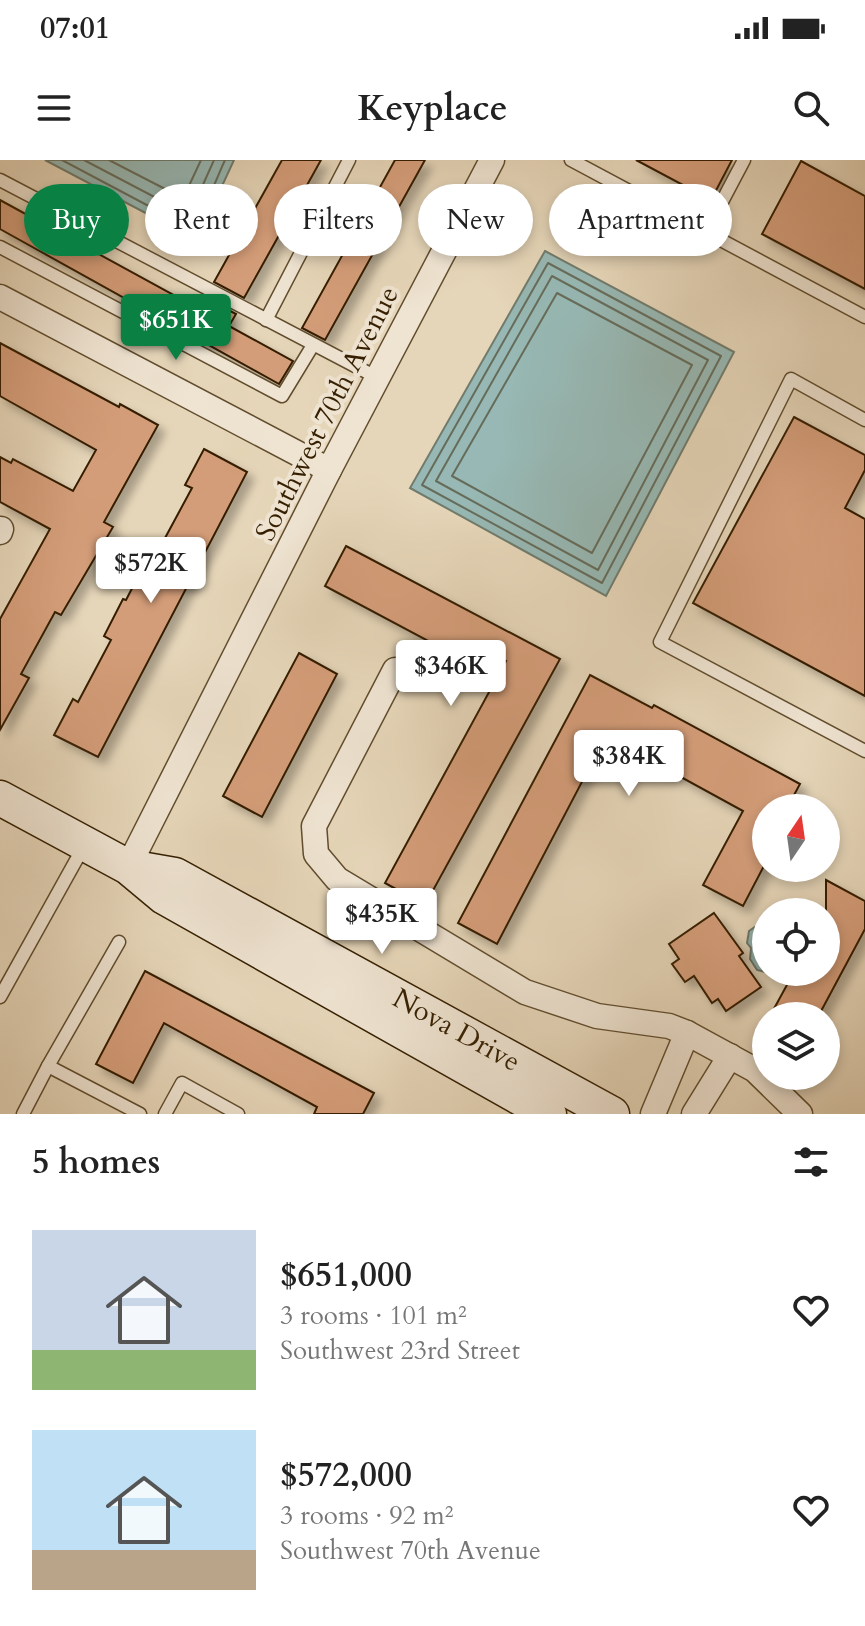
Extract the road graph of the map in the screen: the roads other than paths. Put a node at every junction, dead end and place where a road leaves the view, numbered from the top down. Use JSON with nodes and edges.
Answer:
{"nodes":[{"id":1,"x":349,"y":160,"type":"edge"},
{"id":2,"x":492,"y":160,"type":"edge"},
{"id":3,"x":571,"y":160,"type":"edge"},
{"id":4,"x":744,"y":160,"type":"edge"},
{"id":5,"x":0,"y":180,"type":"edge"},
{"id":6,"x":616,"y":184,"type":"edge"},
{"id":7,"x":731,"y":184,"type":"edge"},
{"id":8,"x":732,"y":246,"type":"edge"},
{"id":9,"x":0,"y":247,"type":"edge"},
{"id":10,"x":0,"y":297,"type":"edge"},
{"id":11,"x":865,"y":317,"type":"edge"},
{"id":12,"x":266,"y":320,"type":"junction"},
{"id":13,"x":313,"y":345,"type":"junction"},
{"id":14,"x":378,"y":378,"type":"junction"},
{"id":15,"x":865,"y":420,"type":"edge"},
{"id":16,"x":329,"y":470,"type":"junction"},
{"id":17,"x":395,"y":670,"type":"dead end"},
{"id":18,"x":865,"y":751,"type":"edge"},
{"id":19,"x":0,"y":798,"type":"edge"},
{"id":20,"x":85,"y":843,"type":"junction"},
{"id":21,"x":128,"y":867,"type":"junction"},
{"id":22,"x":119,"y":942,"type":"dead end"},
{"id":23,"x":0,"y":997,"type":"edge"},
{"id":24,"x":687,"y":1033,"type":"junction"},
{"id":25,"x":730,"y":1056,"type":"junction"},
{"id":26,"x":48,"y":1066,"type":"junction"},
{"id":27,"x":23,"y":1114,"type":"edge"},
{"id":28,"x":140,"y":1114,"type":"edge"},
{"id":29,"x":165,"y":1114,"type":"edge"},
{"id":30,"x":238,"y":1114,"type":"edge"},
{"id":31,"x":549,"y":1114,"type":"edge"},
{"id":32,"x":612,"y":1114,"type":"edge"},
{"id":33,"x":653,"y":1114,"type":"edge"},
{"id":34,"x":694,"y":1114,"type":"edge"},
{"id":35,"x":800,"y":1114,"type":"edge"}],
"edges":[{"from":1,"to":12,"type":"lane"},
{"from":2,"to":14,"type":"street","name":"Southwest 70th Avenue"},
{"from":3,"to":6,"type":"lane"},
{"from":4,"to":7,"type":"lane"},
{"from":5,"to":12,"type":"lane"},
{"from":8,"to":11,"type":"lane"},
{"from":9,"to":13,"type":"lane"},
{"from":10,"to":16,"type":"street"},
{"from":12,"to":13,"type":"lane"},
{"from":13,"to":14,"type":"lane"},
{"from":14,"to":16,"type":"street","name":"Southwest 70th Avenue"},
{"from":15,"to":18,"type":"lane"},
{"from":16,"to":21,"type":"street","name":"Southwest 70th Avenue"},
{"from":17,"to":24,"type":"street"},
{"from":19,"to":20,"type":"street","name":"Nova Drive"},
{"from":20,"to":21,"type":"street","name":"Nova Drive"},
{"from":20,"to":23,"type":"lane"},
{"from":21,"to":31,"type":"street","name":"Nova Drive"},
{"from":21,"to":32,"type":"street","name":"Nova Drive"},
{"from":22,"to":26,"type":"lane"},
{"from":24,"to":25,"type":"street"},
{"from":24,"to":33,"type":"street"},
{"from":25,"to":34,"type":"street"},
{"from":25,"to":35,"type":"street"},
{"from":26,"to":27,"type":"lane"},
{"from":26,"to":28,"type":"lane"},
{"from":29,"to":30,"type":"lane"}]}
